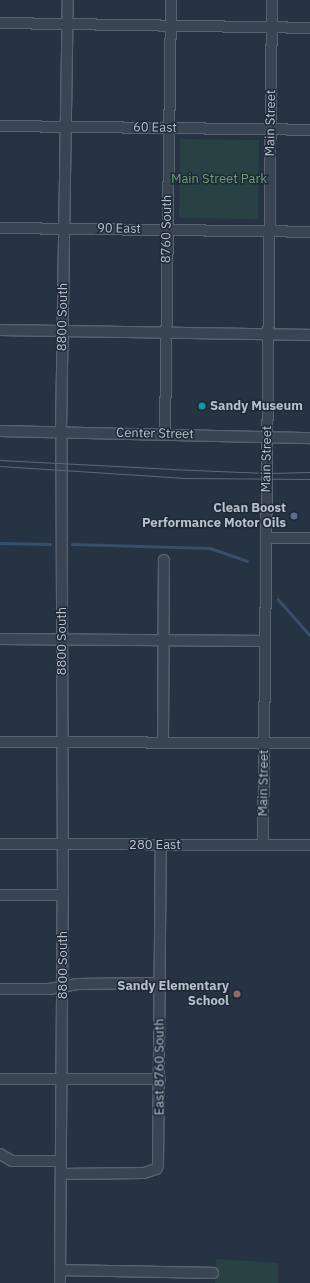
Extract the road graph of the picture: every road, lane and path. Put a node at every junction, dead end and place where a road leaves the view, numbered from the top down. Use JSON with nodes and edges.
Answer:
{"nodes":[{"id":1,"x":68,"y":0,"type":"edge"},
{"id":2,"x":171,"y":0,"type":"edge"},
{"id":3,"x":272,"y":0,"type":"edge"},
{"id":4,"x":0,"y":24,"type":"edge"},
{"id":5,"x":67,"y":24,"type":"junction"},
{"id":6,"x":170,"y":26,"type":"junction"},
{"id":7,"x":272,"y":27,"type":"junction"},
{"id":8,"x":310,"y":28,"type":"edge"},
{"id":9,"x":0,"y":126,"type":"edge"},
{"id":10,"x":66,"y":126,"type":"junction"},
{"id":11,"x":169,"y":128,"type":"junction"},
{"id":12,"x":271,"y":130,"type":"junction"},
{"id":13,"x":310,"y":130,"type":"edge"},
{"id":14,"x":0,"y":228,"type":"edge"},
{"id":15,"x":64,"y":229,"type":"junction"},
{"id":16,"x":167,"y":230,"type":"junction"},
{"id":17,"x":270,"y":232,"type":"junction"},
{"id":18,"x":310,"y":232,"type":"edge"},
{"id":19,"x":0,"y":330,"type":"edge"},
{"id":20,"x":63,"y":331,"type":"junction"},
{"id":21,"x":166,"y":332,"type":"junction"},
{"id":22,"x":269,"y":334,"type":"junction"},
{"id":23,"x":310,"y":335,"type":"edge"},
{"id":24,"x":0,"y":430,"type":"edge"},
{"id":25,"x":61,"y":432,"type":"junction"},
{"id":26,"x":165,"y":434,"type":"junction"},
{"id":27,"x":268,"y":437,"type":"junction"},
{"id":28,"x":310,"y":438,"type":"edge"},
{"id":29,"x":266,"y":538,"type":"junction"},
{"id":30,"x":310,"y":538,"type":"edge"},
{"id":31,"x":164,"y":560,"type":"dead end"},
{"id":32,"x":0,"y":639,"type":"edge"},
{"id":33,"x":62,"y":640,"type":"junction"},
{"id":34,"x":163,"y":640,"type":"junction"},
{"id":35,"x":266,"y":641,"type":"junction"},
{"id":36,"x":0,"y":742,"type":"edge"},
{"id":37,"x":62,"y":742,"type":"junction"},
{"id":38,"x":163,"y":742,"type":"junction"},
{"id":39,"x":265,"y":743,"type":"junction"},
{"id":40,"x":310,"y":744,"type":"edge"},
{"id":41,"x":0,"y":844,"type":"edge"},
{"id":42,"x":63,"y":845,"type":"junction"},
{"id":43,"x":161,"y":845,"type":"junction"},
{"id":44,"x":264,"y":845,"type":"junction"},
{"id":45,"x":310,"y":845,"type":"edge"},
{"id":46,"x":0,"y":895,"type":"edge"},
{"id":47,"x":63,"y":895,"type":"junction"},
{"id":48,"x":160,"y":983,"type":"junction"},
{"id":49,"x":63,"y":988,"type":"junction"},
{"id":50,"x":0,"y":989,"type":"edge"},
{"id":51,"x":0,"y":1079,"type":"edge"},
{"id":52,"x":62,"y":1079,"type":"junction"},
{"id":53,"x":160,"y":1079,"type":"junction"},
{"id":54,"x":0,"y":1154,"type":"edge"},
{"id":55,"x":61,"y":1161,"type":"junction"},
{"id":56,"x":61,"y":1174,"type":"junction"},
{"id":57,"x":60,"y":1270,"type":"junction"},
{"id":58,"x":213,"y":1273,"type":"dead end"},
{"id":59,"x":60,"y":1283,"type":"edge"}],
"edges":[{"from":1,"to":5,"type":"street","name":"8800 South"},
{"from":2,"to":6,"type":"street","name":"8760 South"},
{"from":3,"to":7,"type":"street","name":"Main Street"},
{"from":4,"to":5,"type":"street"},
{"from":5,"to":6,"type":"street"},
{"from":5,"to":10,"type":"street","name":"8800 South"},
{"from":6,"to":7,"type":"street"},
{"from":6,"to":11,"type":"street","name":"8760 South"},
{"from":7,"to":8,"type":"street"},
{"from":7,"to":12,"type":"street","name":"Main Street"},
{"from":9,"to":10,"type":"street","name":"60 East"},
{"from":10,"to":11,"type":"street","name":"60 East"},
{"from":10,"to":15,"type":"street","name":"8800 South"},
{"from":11,"to":12,"type":"street","name":"60 East"},
{"from":11,"to":16,"type":"street","name":"8760 South"},
{"from":12,"to":13,"type":"street","name":"60 East"},
{"from":12,"to":17,"type":"street","name":"Main Street"},
{"from":14,"to":15,"type":"street","name":"90 East"},
{"from":15,"to":16,"type":"street","name":"90 East"},
{"from":15,"to":20,"type":"street","name":"8800 South"},
{"from":16,"to":17,"type":"street","name":"90 East"},
{"from":16,"to":21,"type":"street","name":"8760 South"},
{"from":17,"to":18,"type":"street","name":"90 East"},
{"from":17,"to":22,"type":"street","name":"Main Street"},
{"from":19,"to":20,"type":"street"},
{"from":20,"to":21,"type":"street"},
{"from":20,"to":25,"type":"street","name":"8800 South"},
{"from":21,"to":22,"type":"street"},
{"from":21,"to":26,"type":"street","name":"8760 South"},
{"from":22,"to":23,"type":"street"},
{"from":22,"to":27,"type":"street","name":"Main Street"},
{"from":24,"to":25,"type":"street","name":"Center Street"},
{"from":25,"to":26,"type":"street","name":"Center Street"},
{"from":25,"to":33,"type":"street","name":"8800 South"},
{"from":26,"to":27,"type":"street","name":"Center Street"},
{"from":27,"to":28,"type":"street","name":"Center Street"},
{"from":27,"to":29,"type":"street","name":"Main Street"},
{"from":29,"to":30,"type":"street"},
{"from":29,"to":35,"type":"street","name":"Main Street"},
{"from":31,"to":34,"type":"street"},
{"from":32,"to":33,"type":"street"},
{"from":33,"to":34,"type":"street"},
{"from":33,"to":37,"type":"street","name":"8800 South"},
{"from":34,"to":35,"type":"street"},
{"from":34,"to":38,"type":"street"},
{"from":35,"to":39,"type":"street","name":"Main Street"},
{"from":36,"to":37,"type":"street"},
{"from":37,"to":38,"type":"street"},
{"from":37,"to":42,"type":"street","name":"8800 South"},
{"from":38,"to":39,"type":"street"},
{"from":39,"to":40,"type":"street"},
{"from":39,"to":44,"type":"street","name":"Main Street"},
{"from":41,"to":42,"type":"street","name":"280 East"},
{"from":42,"to":43,"type":"street","name":"280 East"},
{"from":42,"to":47,"type":"street","name":"8800 South"},
{"from":43,"to":44,"type":"street","name":"280 East"},
{"from":43,"to":48,"type":"street","name":"East 8760 South"},
{"from":44,"to":45,"type":"street","name":"280 East"},
{"from":46,"to":47,"type":"street"},
{"from":47,"to":49,"type":"street","name":"8800 South"},
{"from":48,"to":49,"type":"street"},
{"from":48,"to":53,"type":"street","name":"East 8760 South"},
{"from":49,"to":50,"type":"street"},
{"from":49,"to":52,"type":"street","name":"8800 South"},
{"from":51,"to":52,"type":"street"},
{"from":52,"to":53,"type":"street"},
{"from":52,"to":55,"type":"street","name":"8800 South"},
{"from":53,"to":56,"type":"street","name":"East 8760 South"},
{"from":54,"to":55,"type":"street"},
{"from":55,"to":56,"type":"street","name":"8800 South"},
{"from":56,"to":57,"type":"street","name":"8800 South"},
{"from":57,"to":58,"type":"street"},
{"from":57,"to":59,"type":"street","name":"8800 South"}]}
